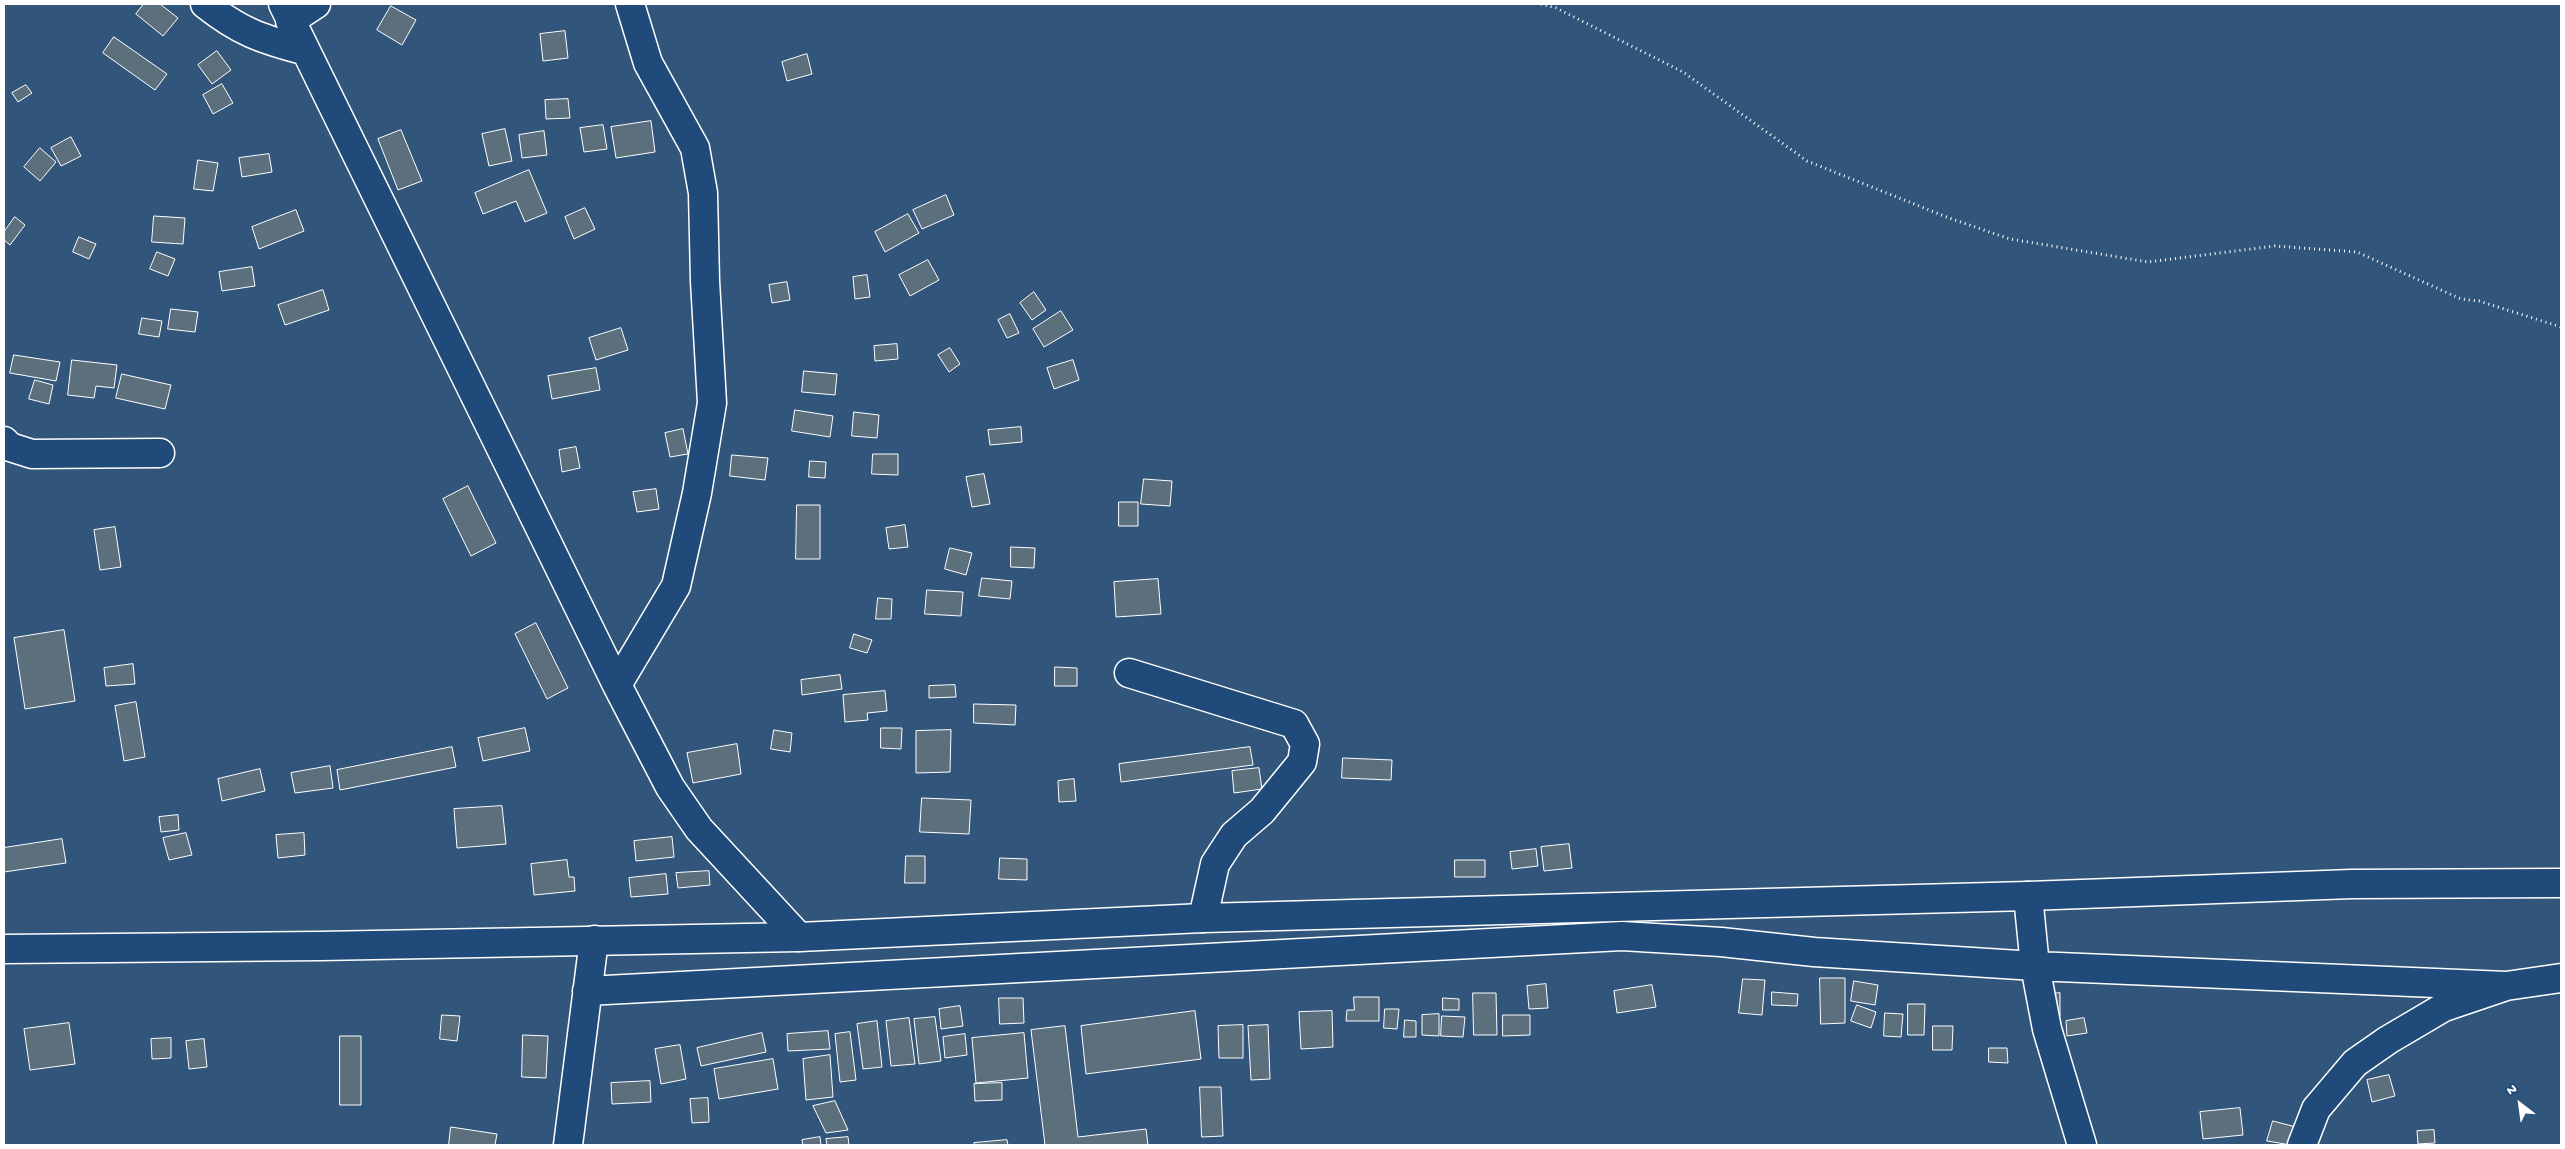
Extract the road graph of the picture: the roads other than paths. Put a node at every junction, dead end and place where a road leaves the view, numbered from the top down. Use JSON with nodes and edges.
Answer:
{"nodes":[{"id":1,"x":205,"y":4,"type":"edge"},
{"id":2,"x":316,"y":4,"type":"edge"},
{"id":3,"x":630,"y":4,"type":"edge"},
{"id":4,"x":286,"y":13,"type":"edge"},
{"id":5,"x":304,"y":50,"type":"junction"},
{"id":6,"x":4,"y":441,"type":"edge"},
{"id":7,"x":160,"y":454,"type":"dead end"},
{"id":8,"x":1128,"y":674,"type":"dead end"},
{"id":9,"x":617,"y":685,"type":"junction"},
{"id":10,"x":2561,"y":883,"type":"edge"},
{"id":11,"x":2028,"y":896,"type":"junction"},
{"id":12,"x":1204,"y":918,"type":"junction"},
{"id":13,"x":799,"y":936,"type":"junction"},
{"id":14,"x":594,"y":940,"type":"junction"},
{"id":15,"x":4,"y":949,"type":"edge"},
{"id":16,"x":2035,"y":966,"type":"junction"},
{"id":17,"x":2561,"y":978,"type":"edge"},
{"id":18,"x":2506,"y":986,"type":"junction"},
{"id":19,"x":588,"y":990,"type":"junction"},
{"id":20,"x":568,"y":1145,"type":"edge"},
{"id":21,"x":2082,"y":1145,"type":"edge"},
{"id":22,"x":2302,"y":1145,"type":"edge"}],
"edges":[{"from":1,"to":5,"type":"street"},
{"from":2,"to":4,"type":"street"},
{"from":3,"to":9,"type":"street"},
{"from":4,"to":5,"type":"street"},
{"from":5,"to":9,"type":"street"},
{"from":6,"to":7,"type":"street"},
{"from":8,"to":12,"type":"street"},
{"from":9,"to":13,"type":"street"},
{"from":10,"to":11,"type":"street"},
{"from":11,"to":12,"type":"street"},
{"from":11,"to":16,"type":"street"},
{"from":12,"to":13,"type":"street"},
{"from":13,"to":14,"type":"street"},
{"from":14,"to":15,"type":"street"},
{"from":14,"to":19,"type":"street"},
{"from":16,"to":18,"type":"street"},
{"from":16,"to":19,"type":"street"},
{"from":16,"to":21,"type":"street"},
{"from":17,"to":18,"type":"street"},
{"from":18,"to":22,"type":"street"},
{"from":19,"to":20,"type":"street"}]}
